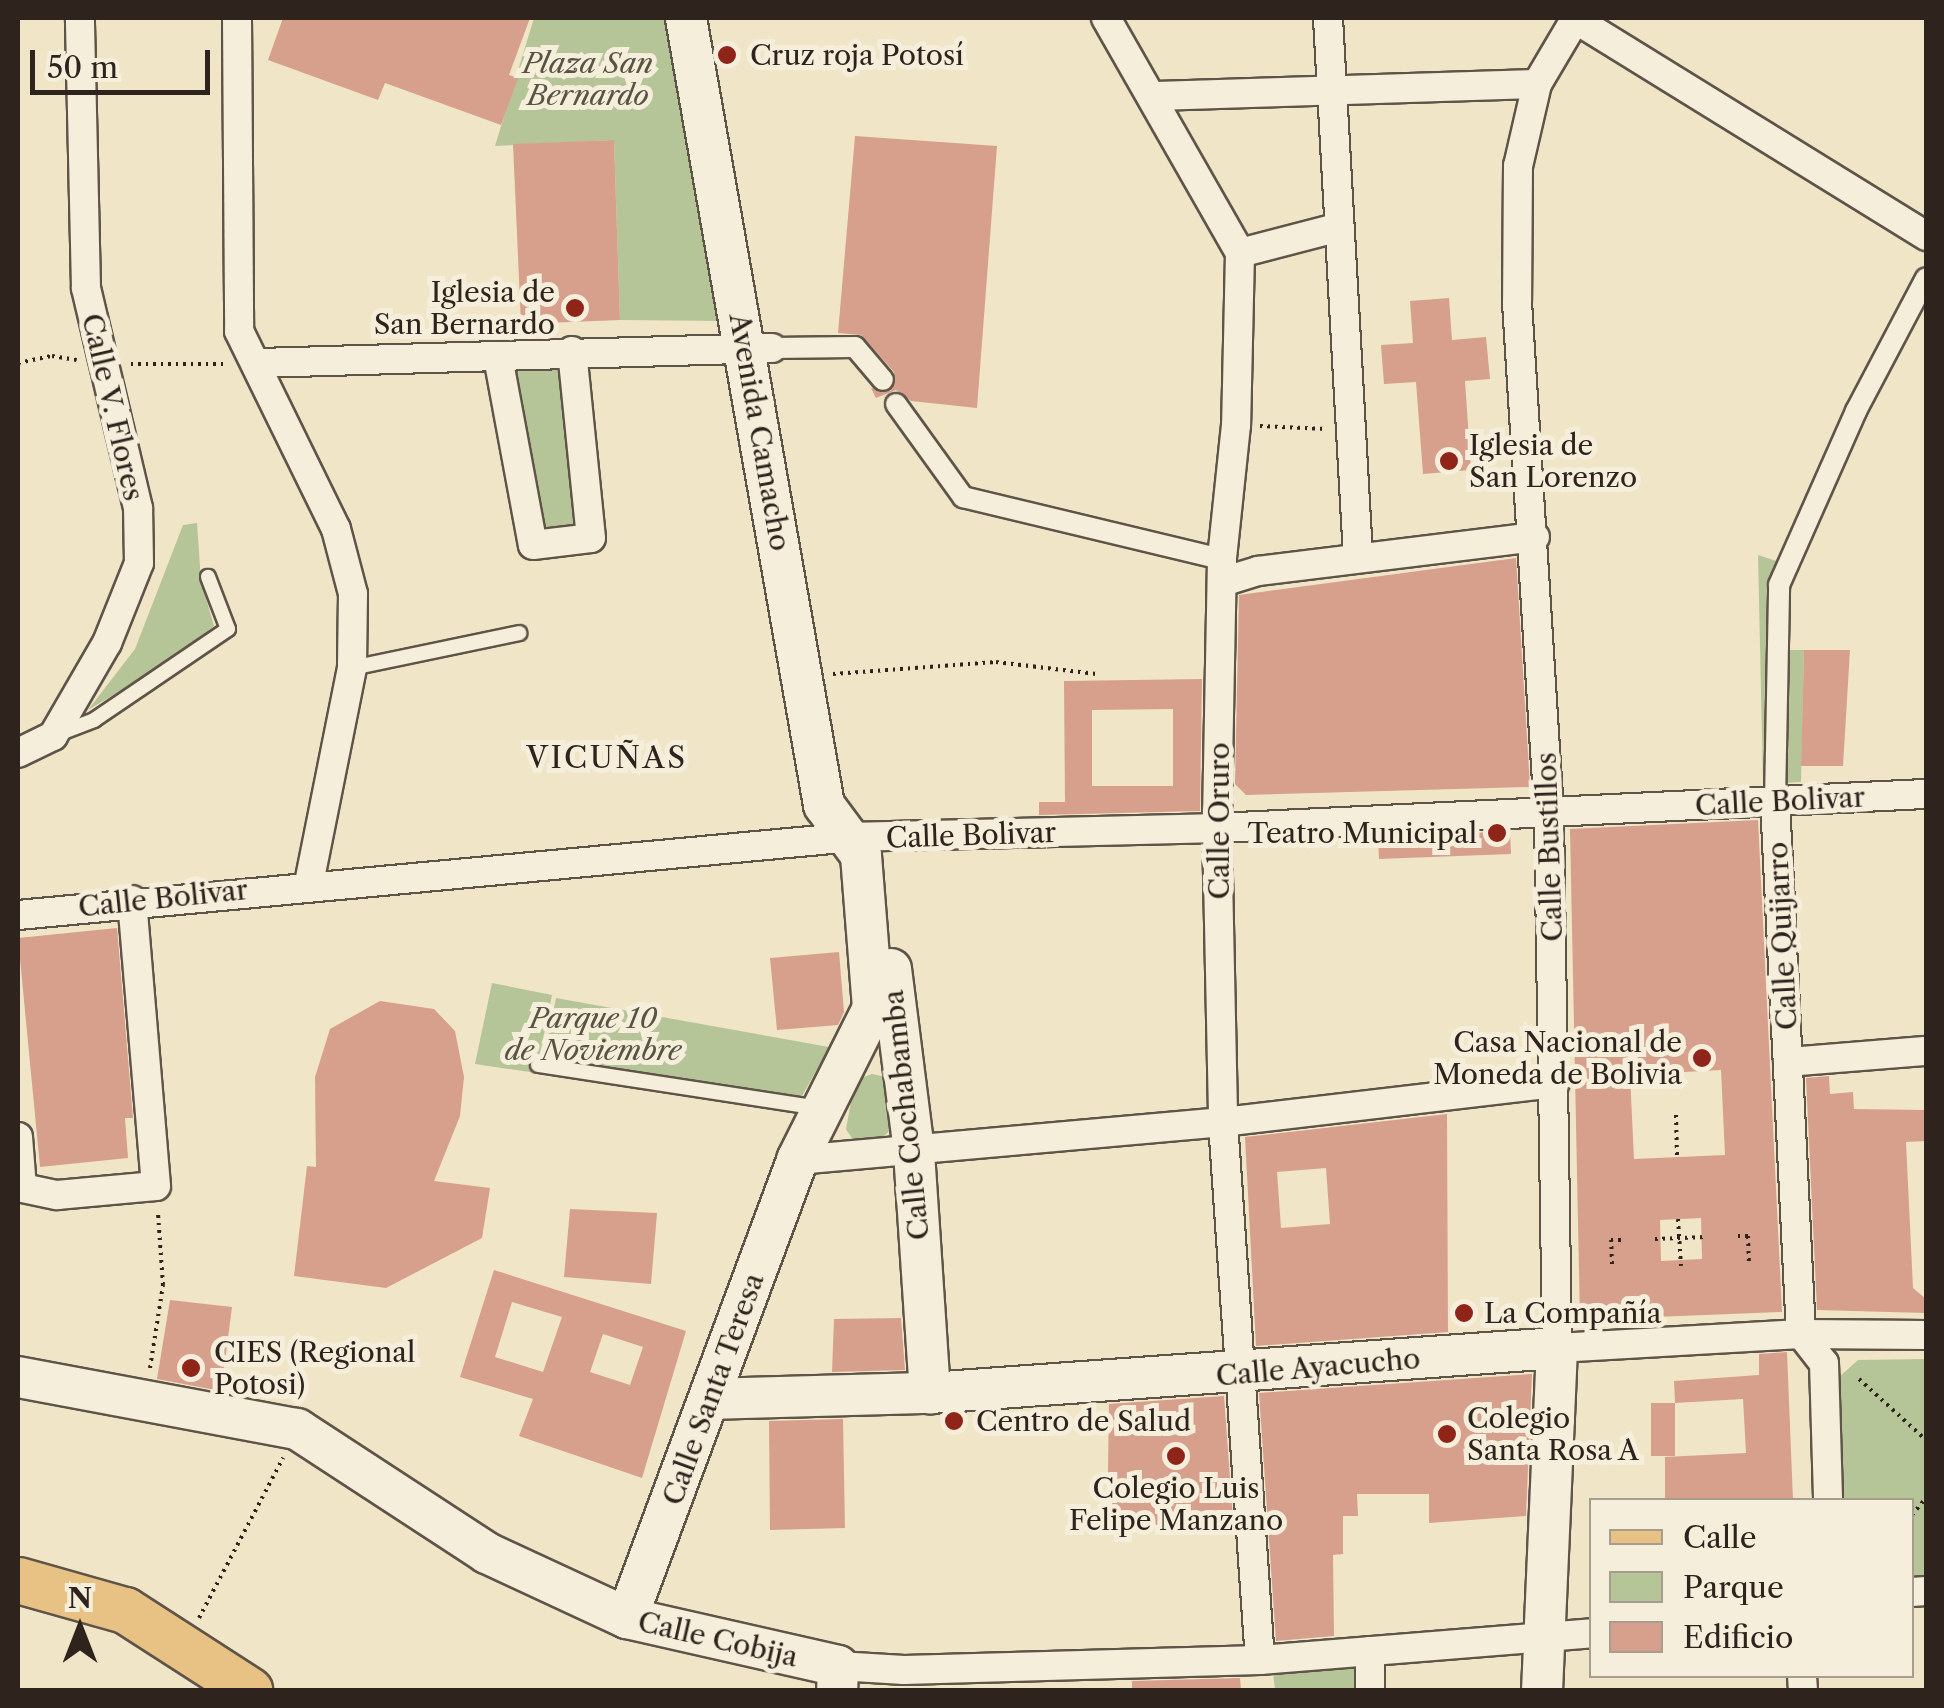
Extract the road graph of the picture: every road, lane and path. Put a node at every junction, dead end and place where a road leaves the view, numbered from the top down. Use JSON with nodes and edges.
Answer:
{"nodes":[{"id":1,"x":80,"y":18,"type":"edge"},
{"id":2,"x":238,"y":18,"type":"edge"},
{"id":3,"x":686,"y":18,"type":"edge"},
{"id":4,"x":710,"y":18,"type":"edge"},
{"id":5,"x":1106,"y":18,"type":"edge"},
{"id":6,"x":1328,"y":18,"type":"edge"},
{"id":7,"x":1576,"y":18,"type":"edge"},
{"id":8,"x":1537,"y":84,"type":"junction"},
{"id":9,"x":1330,"y":92,"type":"junction"},
{"id":10,"x":1154,"y":96,"type":"junction"},
{"id":11,"x":1336,"y":228,"type":"junction"},
{"id":12,"x":1926,"y":236,"type":"edge"},
{"id":13,"x":1240,"y":253,"type":"junction"},
{"id":14,"x":1926,"y":278,"type":"edge"},
{"id":15,"x":759,"y":347,"type":"junction"},
{"id":16,"x":572,"y":351,"type":"junction"},
{"id":17,"x":498,"y":357,"type":"junction"},
{"id":18,"x":18,"y":363,"type":"edge"},
{"id":19,"x":260,"y":363,"type":"junction"},
{"id":20,"x":100,"y":364,"type":"junction"},
{"id":21,"x":883,"y":380,"type":"dead end"},
{"id":22,"x":896,"y":404,"type":"dead end"},
{"id":23,"x":1236,"y":425,"type":"junction"},
{"id":24,"x":1349,"y":430,"type":"junction"},
{"id":25,"x":1536,"y":538,"type":"junction"},
{"id":26,"x":1358,"y":558,"type":"junction"},
{"id":27,"x":1222,"y":571,"type":"junction"},
{"id":28,"x":208,"y":577,"type":"dead end"},
{"id":29,"x":518,"y":633,"type":"dead end"},
{"id":30,"x":352,"y":668,"type":"junction"},
{"id":31,"x":828,"y":674,"type":"junction"},
{"id":32,"x":1096,"y":674,"type":"dead end"},
{"id":33,"x":53,"y":736,"type":"junction"},
{"id":34,"x":18,"y":753,"type":"edge"},
{"id":35,"x":1926,"y":794,"type":"edge"},
{"id":36,"x":1775,"y":801,"type":"junction"},
{"id":37,"x":1550,"y":813,"type":"junction"},
{"id":38,"x":1218,"y":828,"type":"junction"},
{"id":39,"x":864,"y":837,"type":"junction"},
{"id":40,"x":310,"y":882,"type":"junction"},
{"id":41,"x":132,"y":900,"type":"junction"},
{"id":42,"x":18,"y":914,"type":"edge"},
{"id":43,"x":856,"y":1042,"type":"junction"},
{"id":44,"x":900,"y":1044,"type":"junction"},
{"id":45,"x":1926,"y":1050,"type":"edge"},
{"id":46,"x":1788,"y":1062,"type":"junction"},
{"id":47,"x":538,"y":1065,"type":"dead end"},
{"id":48,"x":1555,"y":1083,"type":"junction"},
{"id":49,"x":823,"y":1109,"type":"junction"},
{"id":50,"x":1676,"y":1115,"type":"dead end"},
{"id":51,"x":1223,"y":1122,"type":"junction"},
{"id":52,"x":18,"y":1138,"type":"edge"},
{"id":53,"x":914,"y":1152,"type":"junction"},
{"id":54,"x":1677,"y":1157,"type":"dead end"},
{"id":55,"x":798,"y":1160,"type":"junction"},
{"id":56,"x":156,"y":1186,"type":"junction"},
{"id":57,"x":20,"y":1187,"type":"edge"},
{"id":58,"x":1678,"y":1219,"type":"dead end"},
{"id":59,"x":1738,"y":1236,"type":"dead end"},
{"id":60,"x":1706,"y":1237,"type":"dead end"},
{"id":61,"x":1680,"y":1238,"type":"junction"},
{"id":62,"x":1654,"y":1239,"type":"dead end"},
{"id":63,"x":1624,"y":1240,"type":"dead end"},
{"id":64,"x":1749,"y":1261,"type":"dead end"},
{"id":65,"x":1612,"y":1264,"type":"dead end"},
{"id":66,"x":1681,"y":1266,"type":"dead end"},
{"id":67,"x":1801,"y":1334,"type":"junction"},
{"id":68,"x":1926,"y":1334,"type":"edge"},
{"id":69,"x":1557,"y":1348,"type":"junction"},
{"id":70,"x":1244,"y":1374,"type":"junction"},
{"id":71,"x":18,"y":1378,"type":"edge"},
{"id":72,"x":1859,"y":1380,"type":"dead end"},
{"id":73,"x":930,"y":1394,"type":"junction"},
{"id":74,"x":710,"y":1399,"type":"junction"},
{"id":75,"x":145,"y":1402,"type":"junction"},
{"id":76,"x":297,"y":1430,"type":"junction"},
{"id":77,"x":1926,"y":1440,"type":"edge"},
{"id":78,"x":1828,"y":1498,"type":"edge"},
{"id":79,"x":18,"y":1580,"type":"edge"},
{"id":80,"x":627,"y":1618,"type":"junction"},
{"id":81,"x":1589,"y":1633,"type":"edge"},
{"id":82,"x":1546,"y":1637,"type":"junction"},
{"id":83,"x":182,"y":1648,"type":"junction"},
{"id":84,"x":1370,"y":1651,"type":"junction"},
{"id":85,"x":1260,"y":1660,"type":"junction"},
{"id":86,"x":838,"y":1678,"type":"edge"},
{"id":87,"x":249,"y":1690,"type":"edge"},
{"id":88,"x":1370,"y":1690,"type":"edge"},
{"id":89,"x":1542,"y":1690,"type":"edge"}],
"edges":[{"from":1,"to":20,"type":"street","name":"Calle V. Flores"},
{"from":2,"to":19,"type":"street"},
{"from":3,"to":15,"type":"main road","name":"Avenida Camacho"},
{"from":4,"to":15,"type":"main road","name":"Avenida Camacho"},
{"from":5,"to":10,"type":"street"},
{"from":6,"to":9,"type":"street"},
{"from":7,"to":8,"type":"street","name":"Calle Bustillos"},
{"from":7,"to":12,"type":"street"},
{"from":8,"to":9,"type":"street"},
{"from":8,"to":25,"type":"street","name":"Calle Bustillos"},
{"from":9,"to":10,"type":"street"},
{"from":9,"to":11,"type":"street"},
{"from":10,"to":13,"type":"street"},
{"from":11,"to":13,"type":"street"},
{"from":11,"to":24,"type":"street"},
{"from":13,"to":23,"type":"street","name":"Calle Oruro"},
{"from":14,"to":36,"type":"street","name":"Calle Quijarro"},
{"from":15,"to":16,"type":"street"},
{"from":15,"to":21,"type":"street"},
{"from":15,"to":31,"type":"main road","name":"Avenida Camacho"},
{"from":15,"to":39,"type":"main road","name":"Avenida Camacho"},
{"from":16,"to":17,"type":"street"},
{"from":16,"to":17,"type":"street"},
{"from":17,"to":19,"type":"street"},
{"from":18,"to":20,"type":"path"},
{"from":19,"to":20,"type":"path"},
{"from":19,"to":30,"type":"street"},
{"from":20,"to":33,"type":"street","name":"Calle V. Flores"},
{"from":22,"to":27,"type":"street"},
{"from":23,"to":24,"type":"path"},
{"from":23,"to":27,"type":"street","name":"Calle Oruro"},
{"from":24,"to":26,"type":"street"},
{"from":25,"to":26,"type":"street"},
{"from":25,"to":37,"type":"street","name":"Calle Bustillos"},
{"from":26,"to":27,"type":"street"},
{"from":27,"to":38,"type":"street","name":"Calle Oruro"},
{"from":28,"to":33,"type":"lane"},
{"from":29,"to":30,"type":"lane"},
{"from":30,"to":40,"type":"street"},
{"from":31,"to":32,"type":"path"},
{"from":31,"to":39,"type":"main road","name":"Avenida Camacho"},
{"from":33,"to":34,"type":"street"},
{"from":35,"to":36,"type":"street","name":"Calle Bolivar"},
{"from":36,"to":37,"type":"street","name":"Calle Bolivar"},
{"from":36,"to":46,"type":"street","name":"Calle Quijarro"},
{"from":37,"to":38,"type":"street","name":"Calle Bolivar"},
{"from":37,"to":48,"type":"street","name":"Calle Bustillos"},
{"from":38,"to":39,"type":"street","name":"Calle Bolivar"},
{"from":38,"to":51,"type":"street","name":"Calle Oruro"},
{"from":39,"to":40,"type":"street","name":"Calle Bolivar"},
{"from":39,"to":43,"type":"main road","name":"Calle Cochabamba"},
{"from":39,"to":44,"type":"main road","name":"Calle Cochabamba"},
{"from":40,"to":41,"type":"street","name":"Calle Bolivar"},
{"from":41,"to":42,"type":"street","name":"Calle Bolivar"},
{"from":41,"to":56,"type":"street"},
{"from":43,"to":44,"type":"street"},
{"from":43,"to":49,"type":"main road","name":"Calle Cochabamba"},
{"from":44,"to":53,"type":"main road","name":"Calle Cochabamba"},
{"from":45,"to":46,"type":"street"},
{"from":46,"to":67,"type":"street","name":"Calle Quijarro"},
{"from":47,"to":49,"type":"lane"},
{"from":48,"to":51,"type":"street"},
{"from":48,"to":69,"type":"street","name":"Calle Bustillos"},
{"from":49,"to":55,"type":"main road","name":"Calle Cochabamba"},
{"from":50,"to":54,"type":"path"},
{"from":51,"to":53,"type":"street"},
{"from":51,"to":70,"type":"street","name":"Calle Oruro"},
{"from":52,"to":57,"type":"street"},
{"from":53,"to":55,"type":"street"},
{"from":53,"to":73,"type":"main road","name":"Calle Cochabamba"},
{"from":55,"to":74,"type":"main road","name":"Calle Santa Teresa"},
{"from":56,"to":57,"type":"street"},
{"from":56,"to":75,"type":"path"},
{"from":58,"to":61,"type":"path"},
{"from":59,"to":64,"type":"path"},
{"from":60,"to":61,"type":"path"},
{"from":61,"to":62,"type":"path"},
{"from":61,"to":66,"type":"path"},
{"from":63,"to":65,"type":"path"},
{"from":67,"to":68,"type":"street","name":"Calle Ayacucho"},
{"from":67,"to":69,"type":"street","name":"Calle Ayacucho"},
{"from":67,"to":78,"type":"street","name":"Calle Quijarro"},
{"from":69,"to":70,"type":"main road","name":"Calle Ayacucho"},
{"from":69,"to":82,"type":"main road","name":"Calle Bustillos"},
{"from":70,"to":73,"type":"main road","name":"Calle Ayacucho"},
{"from":70,"to":85,"type":"street","name":"Calle Oruro"},
{"from":71,"to":75,"type":"main road","name":"Calle Cobija"},
{"from":72,"to":77,"type":"path"},
{"from":73,"to":74,"type":"main road","name":"Calle Ayacucho"},
{"from":74,"to":80,"type":"main road","name":"Calle Santa Teresa"},
{"from":75,"to":76,"type":"main road","name":"Calle Cobija"},
{"from":76,"to":80,"type":"main road","name":"Calle Cobija"},
{"from":76,"to":83,"type":"path"},
{"from":79,"to":83,"type":"main road"},
{"from":80,"to":86,"type":"main road","name":"Calle Cobija"},
{"from":81,"to":82,"type":"street","name":"Calle Cobija"},
{"from":82,"to":84,"type":"street","name":"Calle Cobija"},
{"from":82,"to":89,"type":"main road","name":"Calle Bustillos"},
{"from":83,"to":87,"type":"main road"},
{"from":84,"to":85,"type":"street","name":"Calle Cobija"},
{"from":84,"to":88,"type":"street"},
{"from":85,"to":86,"type":"street","name":"Calle Cobija"}]}
